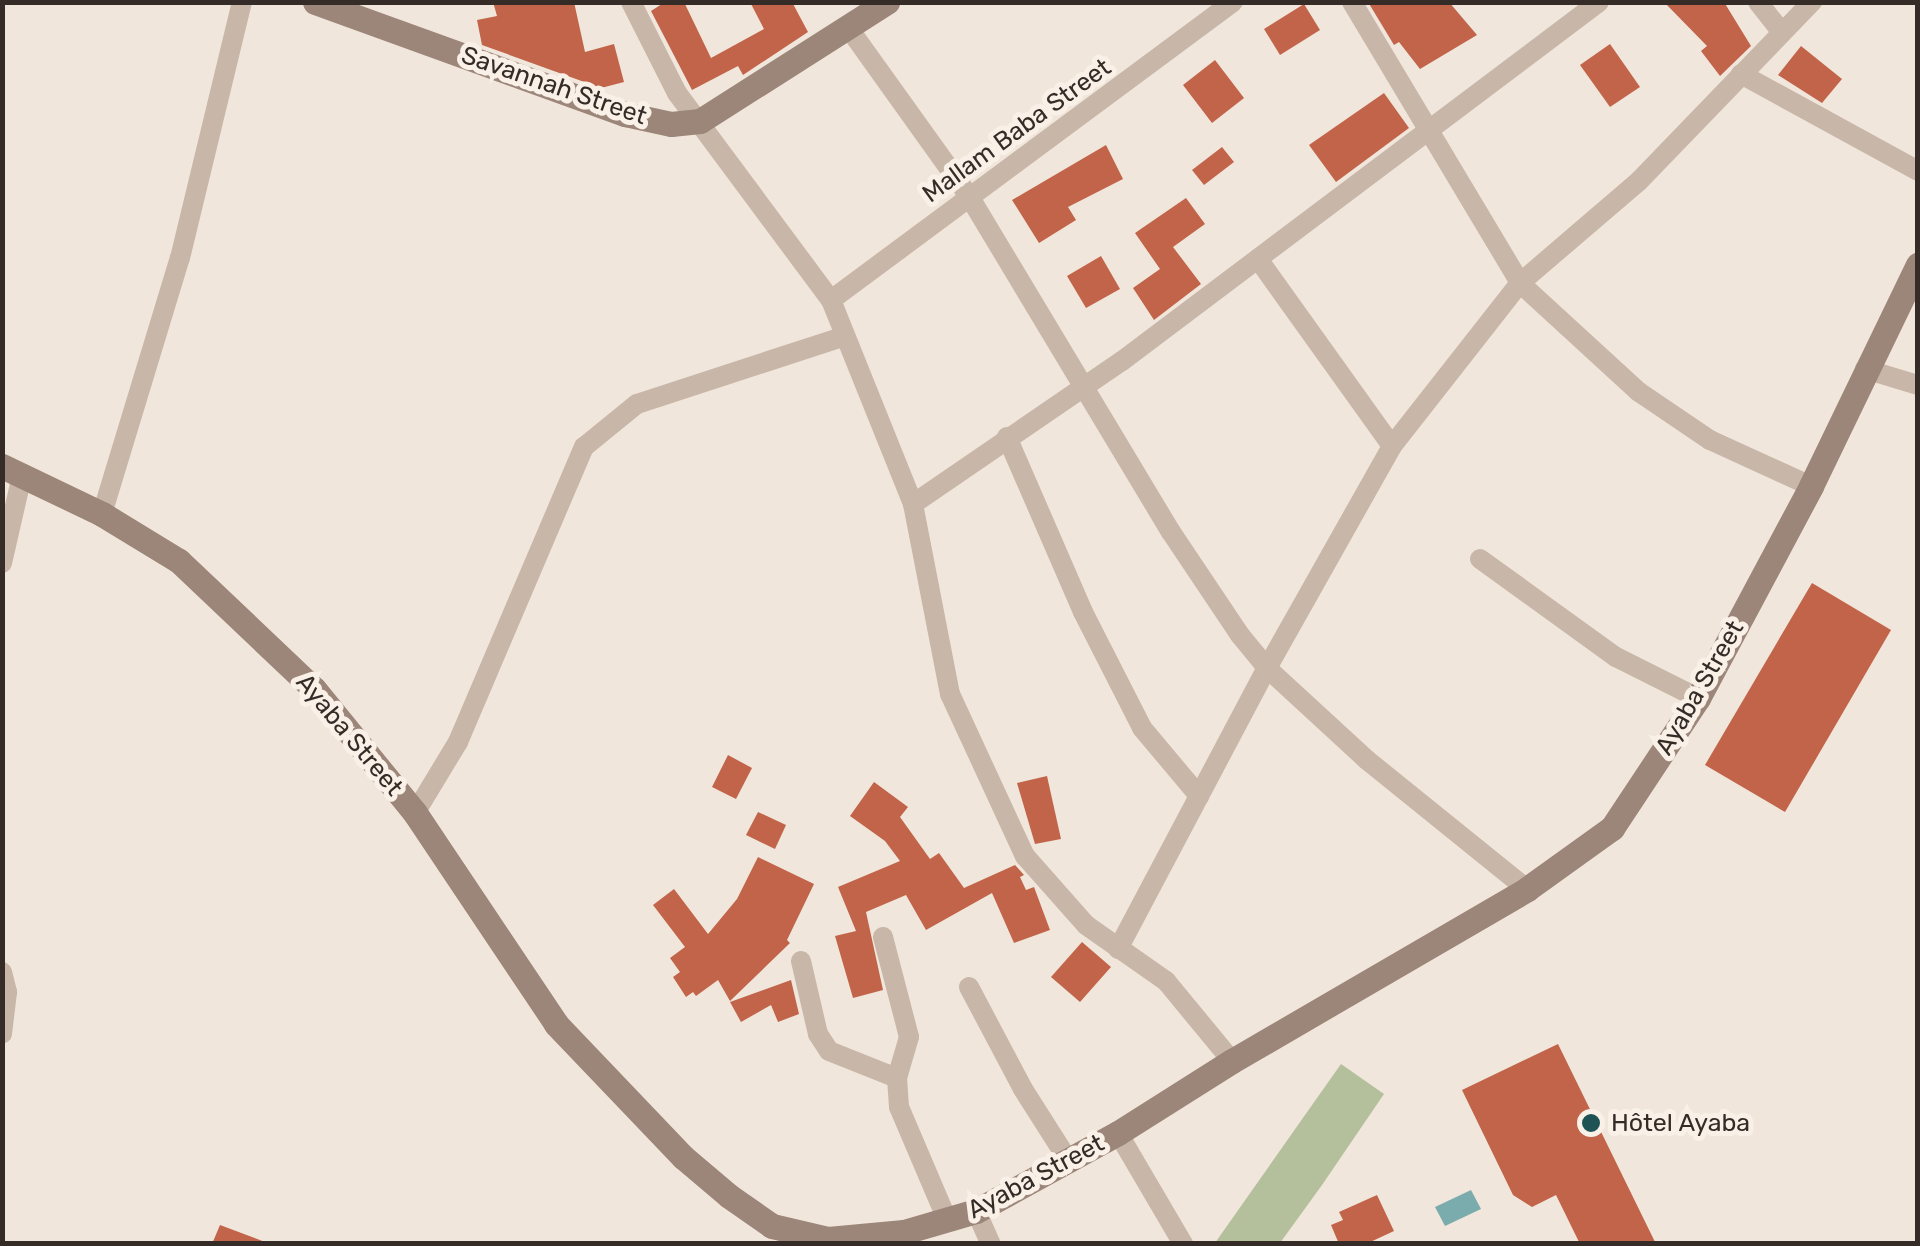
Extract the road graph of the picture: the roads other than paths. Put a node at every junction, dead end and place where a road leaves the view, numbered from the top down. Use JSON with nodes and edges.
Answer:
{"nodes":[{"id":1,"x":242,"y":2,"type":"edge"},
{"id":2,"x":316,"y":2,"type":"edge"},
{"id":3,"x":631,"y":2,"type":"edge"},
{"id":4,"x":887,"y":2,"type":"edge"},
{"id":5,"x":1234,"y":2,"type":"edge"},
{"id":6,"x":1352,"y":2,"type":"edge"},
{"id":7,"x":1598,"y":2,"type":"edge"},
{"id":8,"x":1758,"y":2,"type":"edge"},
{"id":9,"x":1812,"y":2,"type":"edge"},
{"id":10,"x":350,"y":8,"type":"edge"},
{"id":11,"x":850,"y":30,"type":"junction"},
{"id":12,"x":1781,"y":31,"type":"junction"},
{"id":13,"x":1741,"y":74,"type":"junction"},
{"id":14,"x":700,"y":121,"type":"junction"},
{"id":15,"x":1429,"y":129,"type":"junction"},
{"id":16,"x":1918,"y":171,"type":"edge"},
{"id":17,"x":969,"y":196,"type":"junction"},
{"id":18,"x":1258,"y":259,"type":"junction"},
{"id":19,"x":1918,"y":265,"type":"edge"},
{"id":20,"x":1520,"y":283,"type":"junction"},
{"id":21,"x":830,"y":300,"type":"junction"},
{"id":22,"x":842,"y":337,"type":"junction"},
{"id":23,"x":1865,"y":369,"type":"junction"},
{"id":24,"x":1082,"y":385,"type":"junction"},
{"id":25,"x":1918,"y":385,"type":"edge"},
{"id":26,"x":1007,"y":437,"type":"junction"},
{"id":27,"x":1392,"y":446,"type":"junction"},
{"id":28,"x":12,"y":471,"type":"edge"},
{"id":29,"x":1811,"y":486,"type":"junction"},
{"id":30,"x":913,"y":504,"type":"junction"},
{"id":31,"x":102,"y":514,"type":"junction"},
{"id":32,"x":1480,"y":559,"type":"dead end"},
{"id":33,"x":2,"y":563,"type":"edge"},
{"id":34,"x":1267,"y":668,"type":"junction"},
{"id":35,"x":1698,"y":698,"type":"junction"},
{"id":36,"x":1199,"y":796,"type":"junction"},
{"id":37,"x":415,"y":813,"type":"junction"},
{"id":38,"x":1527,"y":889,"type":"junction"},
{"id":39,"x":883,"y":937,"type":"dead end"},
{"id":40,"x":1118,"y":949,"type":"junction"},
{"id":41,"x":802,"y":961,"type":"dead end"},
{"id":42,"x":2,"y":972,"type":"edge"},
{"id":43,"x":969,"y":987,"type":"dead end"},
{"id":44,"x":2,"y":1034,"type":"edge"},
{"id":45,"x":1232,"y":1060,"type":"junction"},
{"id":46,"x":897,"y":1078,"type":"junction"},
{"id":47,"x":1118,"y":1133,"type":"junction"},
{"id":48,"x":1068,"y":1160,"type":"junction"},
{"id":49,"x":976,"y":1210,"type":"junction"},
{"id":50,"x":948,"y":1222,"type":"junction"},
{"id":51,"x":772,"y":1235,"type":"edge"},
{"id":52,"x":991,"y":1244,"type":"edge"},
{"id":53,"x":1183,"y":1244,"type":"edge"}],
"edges":[{"from":1,"to":31,"type":"street"},
{"from":2,"to":10,"type":"main road","name":"Savannah Street"},
{"from":3,"to":14,"type":"street"},
{"from":4,"to":11,"type":"main road"},
{"from":5,"to":17,"type":"street","name":"Mallam Baba Street"},
{"from":6,"to":15,"type":"street"},
{"from":7,"to":15,"type":"street"},
{"from":8,"to":12,"type":"street"},
{"from":9,"to":12,"type":"street"},
{"from":10,"to":14,"type":"main road","name":"Savannah Street"},
{"from":11,"to":14,"type":"main road"},
{"from":11,"to":17,"type":"street"},
{"from":12,"to":13,"type":"street"},
{"from":13,"to":16,"type":"street"},
{"from":13,"to":20,"type":"street"},
{"from":14,"to":21,"type":"street"},
{"from":15,"to":18,"type":"street"},
{"from":15,"to":20,"type":"street"},
{"from":17,"to":21,"type":"street","name":"Mallam Baba Street"},
{"from":17,"to":24,"type":"street"},
{"from":18,"to":24,"type":"street"},
{"from":18,"to":27,"type":"street"},
{"from":19,"to":23,"type":"main road","name":"Ayaba Street"},
{"from":20,"to":27,"type":"street"},
{"from":20,"to":29,"type":"street"},
{"from":21,"to":22,"type":"street"},
{"from":22,"to":30,"type":"street"},
{"from":22,"to":37,"type":"street"},
{"from":23,"to":25,"type":"street"},
{"from":23,"to":29,"type":"main road","name":"Ayaba Street"},
{"from":24,"to":26,"type":"street"},
{"from":24,"to":34,"type":"street"},
{"from":26,"to":30,"type":"street"},
{"from":26,"to":36,"type":"street"},
{"from":27,"to":34,"type":"street"},
{"from":28,"to":31,"type":"main road","name":"Ayaba Street"},
{"from":28,"to":33,"type":"street"},
{"from":29,"to":35,"type":"main road","name":"Ayaba Street"},
{"from":30,"to":40,"type":"street"},
{"from":31,"to":37,"type":"main road","name":"Ayaba Street"},
{"from":32,"to":35,"type":"street"},
{"from":34,"to":36,"type":"street"},
{"from":34,"to":38,"type":"street"},
{"from":35,"to":38,"type":"main road","name":"Ayaba Street"},
{"from":36,"to":40,"type":"street"},
{"from":37,"to":51,"type":"main road","name":"Ayaba Street"},
{"from":38,"to":45,"type":"main road","name":"Ayaba Street"},
{"from":39,"to":46,"type":"street"},
{"from":40,"to":45,"type":"street"},
{"from":41,"to":46,"type":"street"},
{"from":42,"to":44,"type":"street"},
{"from":43,"to":48,"type":"street"},
{"from":45,"to":47,"type":"main road","name":"Ayaba Street"},
{"from":46,"to":50,"type":"street"},
{"from":47,"to":48,"type":"main road","name":"Ayaba Street"},
{"from":47,"to":53,"type":"street"},
{"from":48,"to":49,"type":"main road","name":"Ayaba Street"},
{"from":49,"to":50,"type":"main road","name":"Ayaba Street"},
{"from":49,"to":52,"type":"street"},
{"from":50,"to":51,"type":"main road","name":"Ayaba Street"}]}
